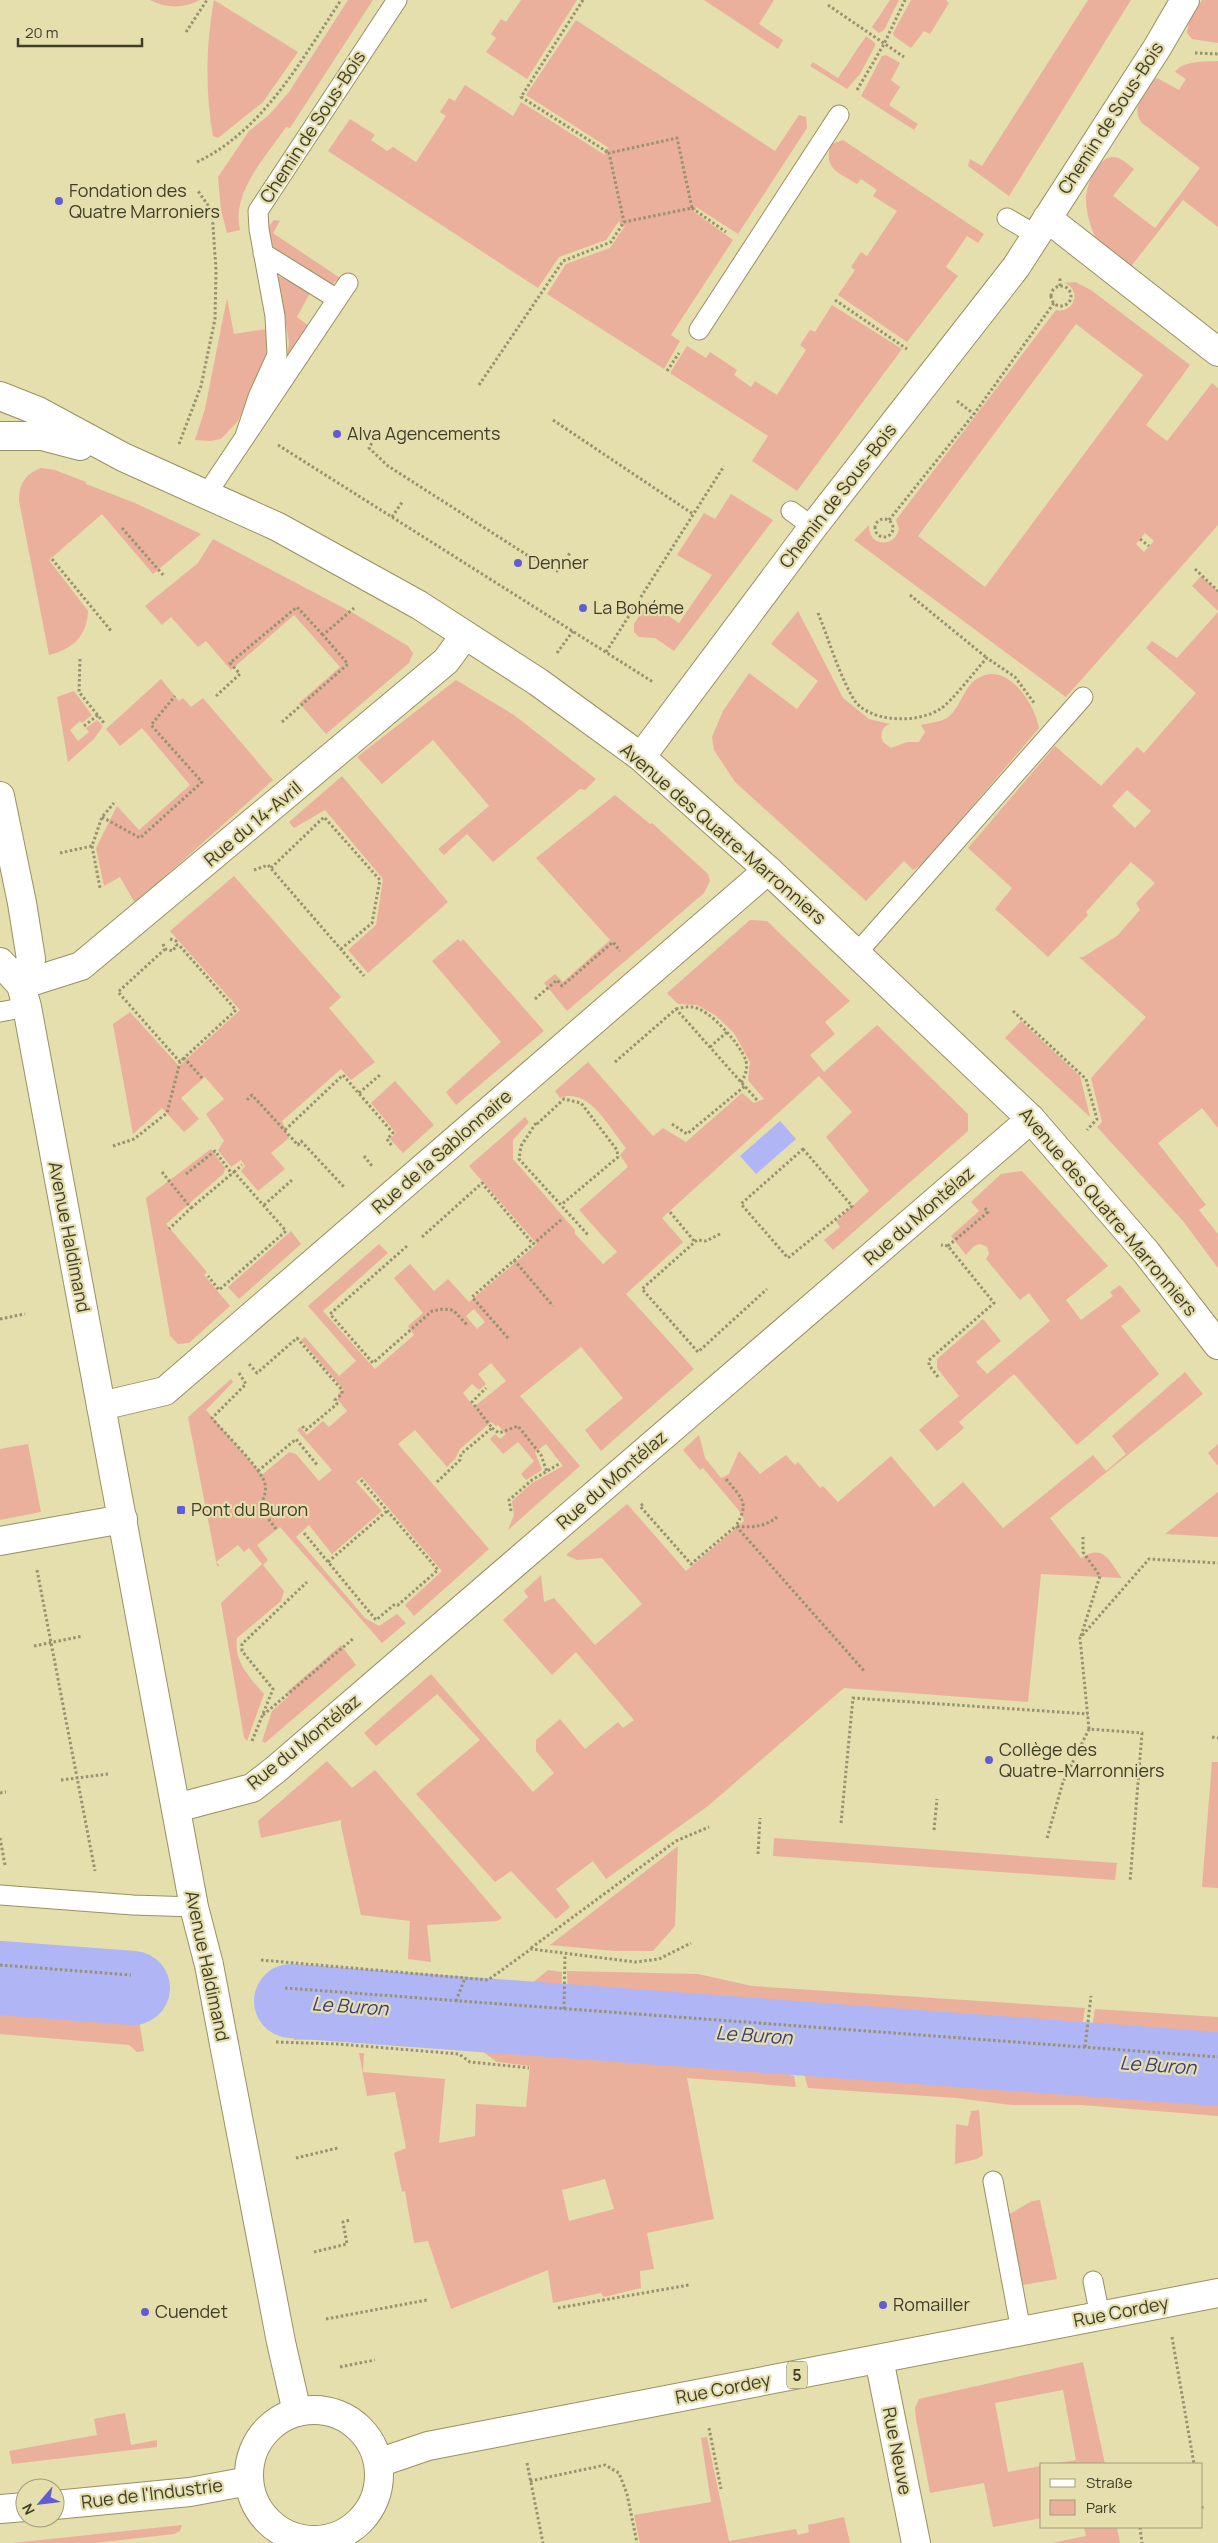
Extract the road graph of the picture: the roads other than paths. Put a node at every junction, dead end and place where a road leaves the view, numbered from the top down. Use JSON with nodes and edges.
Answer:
{"nodes":[{"id":1,"x":398,"y":0,"type":"edge"},
{"id":2,"x":1185,"y":0,"type":"edge"},
{"id":3,"x":839,"y":115,"type":"road end"},
{"id":4,"x":1007,"y":218,"type":"dead end"},
{"id":5,"x":1041,"y":226,"type":"junction"},
{"id":6,"x":263,"y":253,"type":"junction"},
{"id":7,"x":348,"y":283,"type":"dead end"},
{"id":8,"x":337,"y":299,"type":"junction"},
{"id":9,"x":699,"y":330,"type":"dead end"},
{"id":10,"x":1218,"y":352,"type":"edge"},
{"id":11,"x":0,"y":396,"type":"edge"},
{"id":12,"x":0,"y":436,"type":"edge"},
{"id":13,"x":246,"y":436,"type":"junction"},
{"id":14,"x":123,"y":457,"type":"junction"},
{"id":15,"x":206,"y":495,"type":"junction"},
{"id":16,"x":791,"y":511,"type":"dead end"},
{"id":17,"x":813,"y":527,"type":"junction"},
{"id":18,"x":465,"y":635,"type":"junction"},
{"id":19,"x":1083,"y":697,"type":"dead end"},
{"id":20,"x":641,"y":757,"type":"junction"},
{"id":21,"x":0,"y":796,"type":"edge"},
{"id":22,"x":768,"y":870,"type":"junction"},
{"id":23,"x":857,"y":953,"type":"junction"},
{"id":24,"x":0,"y":962,"type":"edge"},
{"id":25,"x":24,"y":996,"type":"junction"},
{"id":26,"x":0,"y":1012,"type":"edge"},
{"id":27,"x":1031,"y":1119,"type":"junction"},
{"id":28,"x":1218,"y":1345,"type":"edge"},
{"id":29,"x":101,"y":1406,"type":"junction"},
{"id":30,"x":123,"y":1519,"type":"junction"},
{"id":31,"x":0,"y":1541,"type":"edge"},
{"id":32,"x":176,"y":1808,"type":"junction"},
{"id":33,"x":0,"y":1895,"type":"edge"},
{"id":34,"x":194,"y":1907,"type":"junction"},
{"id":35,"x":993,"y":2181,"type":"dead end"},
{"id":36,"x":1093,"y":2281,"type":"dead end"},
{"id":37,"x":1218,"y":2293,"type":"edge"},
{"id":38,"x":1100,"y":2316,"type":"junction"},
{"id":39,"x":1021,"y":2331,"type":"junction"},
{"id":40,"x":879,"y":2359,"type":"junction"},
{"id":41,"x":297,"y":2412,"type":"junction"},
{"id":42,"x":378,"y":2463,"type":"junction"},
{"id":43,"x":249,"y":2481,"type":"junction"},
{"id":44,"x":65,"y":2504,"type":"edge"},
{"id":45,"x":15,"y":2508,"type":"edge"},
{"id":46,"x":0,"y":2509,"type":"edge"},
{"id":47,"x":313,"y":2542,"type":"edge"},
{"id":48,"x":916,"y":2543,"type":"edge"}],
"edges":[{"from":1,"to":6,"type":"lane","name":"Chemin de Sous-Bois"},
{"from":2,"to":5,"type":"street","name":"Chemin de Sous-Bois"},
{"from":3,"to":9,"type":"lane"},
{"from":4,"to":5,"type":"lane"},
{"from":5,"to":10,"type":"street"},
{"from":5,"to":17,"type":"street","name":"Chemin de Sous-Bois"},
{"from":6,"to":8,"type":"lane"},
{"from":6,"to":13,"type":"lane","name":"Chemin de Sous-Bois"},
{"from":7,"to":8,"type":"lane"},
{"from":8,"to":13,"type":"lane"},
{"from":11,"to":14,"type":"street"},
{"from":12,"to":14,"type":"street"},
{"from":13,"to":15,"type":"lane"},
{"from":14,"to":15,"type":"street","name":"Avenue des Quatre-Marronniers"},
{"from":15,"to":18,"type":"street","name":"Avenue des Quatre-Marronniers"},
{"from":16,"to":17,"type":"lane"},
{"from":17,"to":20,"type":"street","name":"Chemin de Sous-Bois"},
{"from":18,"to":20,"type":"street","name":"Avenue des Quatre-Marronniers"},
{"from":18,"to":25,"type":"street","name":"Rue du 14-Avril"},
{"from":19,"to":23,"type":"lane"},
{"from":20,"to":22,"type":"street","name":"Avenue des Quatre-Marronniers"},
{"from":21,"to":25,"type":"street"},
{"from":22,"to":23,"type":"street","name":"Avenue des Quatre-Marronniers"},
{"from":22,"to":29,"type":"street","name":"Rue de la Sablonnaire"},
{"from":23,"to":27,"type":"street","name":"Avenue des Quatre-Marronniers"},
{"from":24,"to":25,"type":"street"},
{"from":25,"to":26,"type":"lane"},
{"from":25,"to":29,"type":"street","name":"Avenue Haldimand"},
{"from":27,"to":28,"type":"street","name":"Avenue des Quatre-Marronniers"},
{"from":27,"to":32,"type":"street","name":"Rue du Montélaz"},
{"from":29,"to":30,"type":"street","name":"Avenue Haldimand"},
{"from":30,"to":31,"type":"street"},
{"from":30,"to":32,"type":"street","name":"Avenue Haldimand"},
{"from":32,"to":34,"type":"street","name":"Avenue Haldimand"},
{"from":33,"to":34,"type":"lane"},
{"from":34,"to":41,"type":"street","name":"Avenue Haldimand","bridge":true},
{"from":35,"to":39,"type":"lane"},
{"from":36,"to":38,"type":"lane"},
{"from":37,"to":38,"type":"street","name":"Rue Cordey","number":"5"},
{"from":38,"to":39,"type":"street","name":"Rue Cordey","number":"5"},
{"from":39,"to":40,"type":"street","name":"Rue Cordey","number":"5"},
{"from":40,"to":42,"type":"street","name":"Rue Cordey","number":"5"},
{"from":40,"to":48,"type":"street","name":"Rue Neuve"},
{"from":41,"to":42,"type":"street"},
{"from":41,"to":43,"type":"street"},
{"from":42,"to":47,"type":"street"},
{"from":43,"to":44,"type":"street","name":"Rue de l'Industrie"},
{"from":43,"to":47,"type":"street"},
{"from":45,"to":46,"type":"street"}]}
